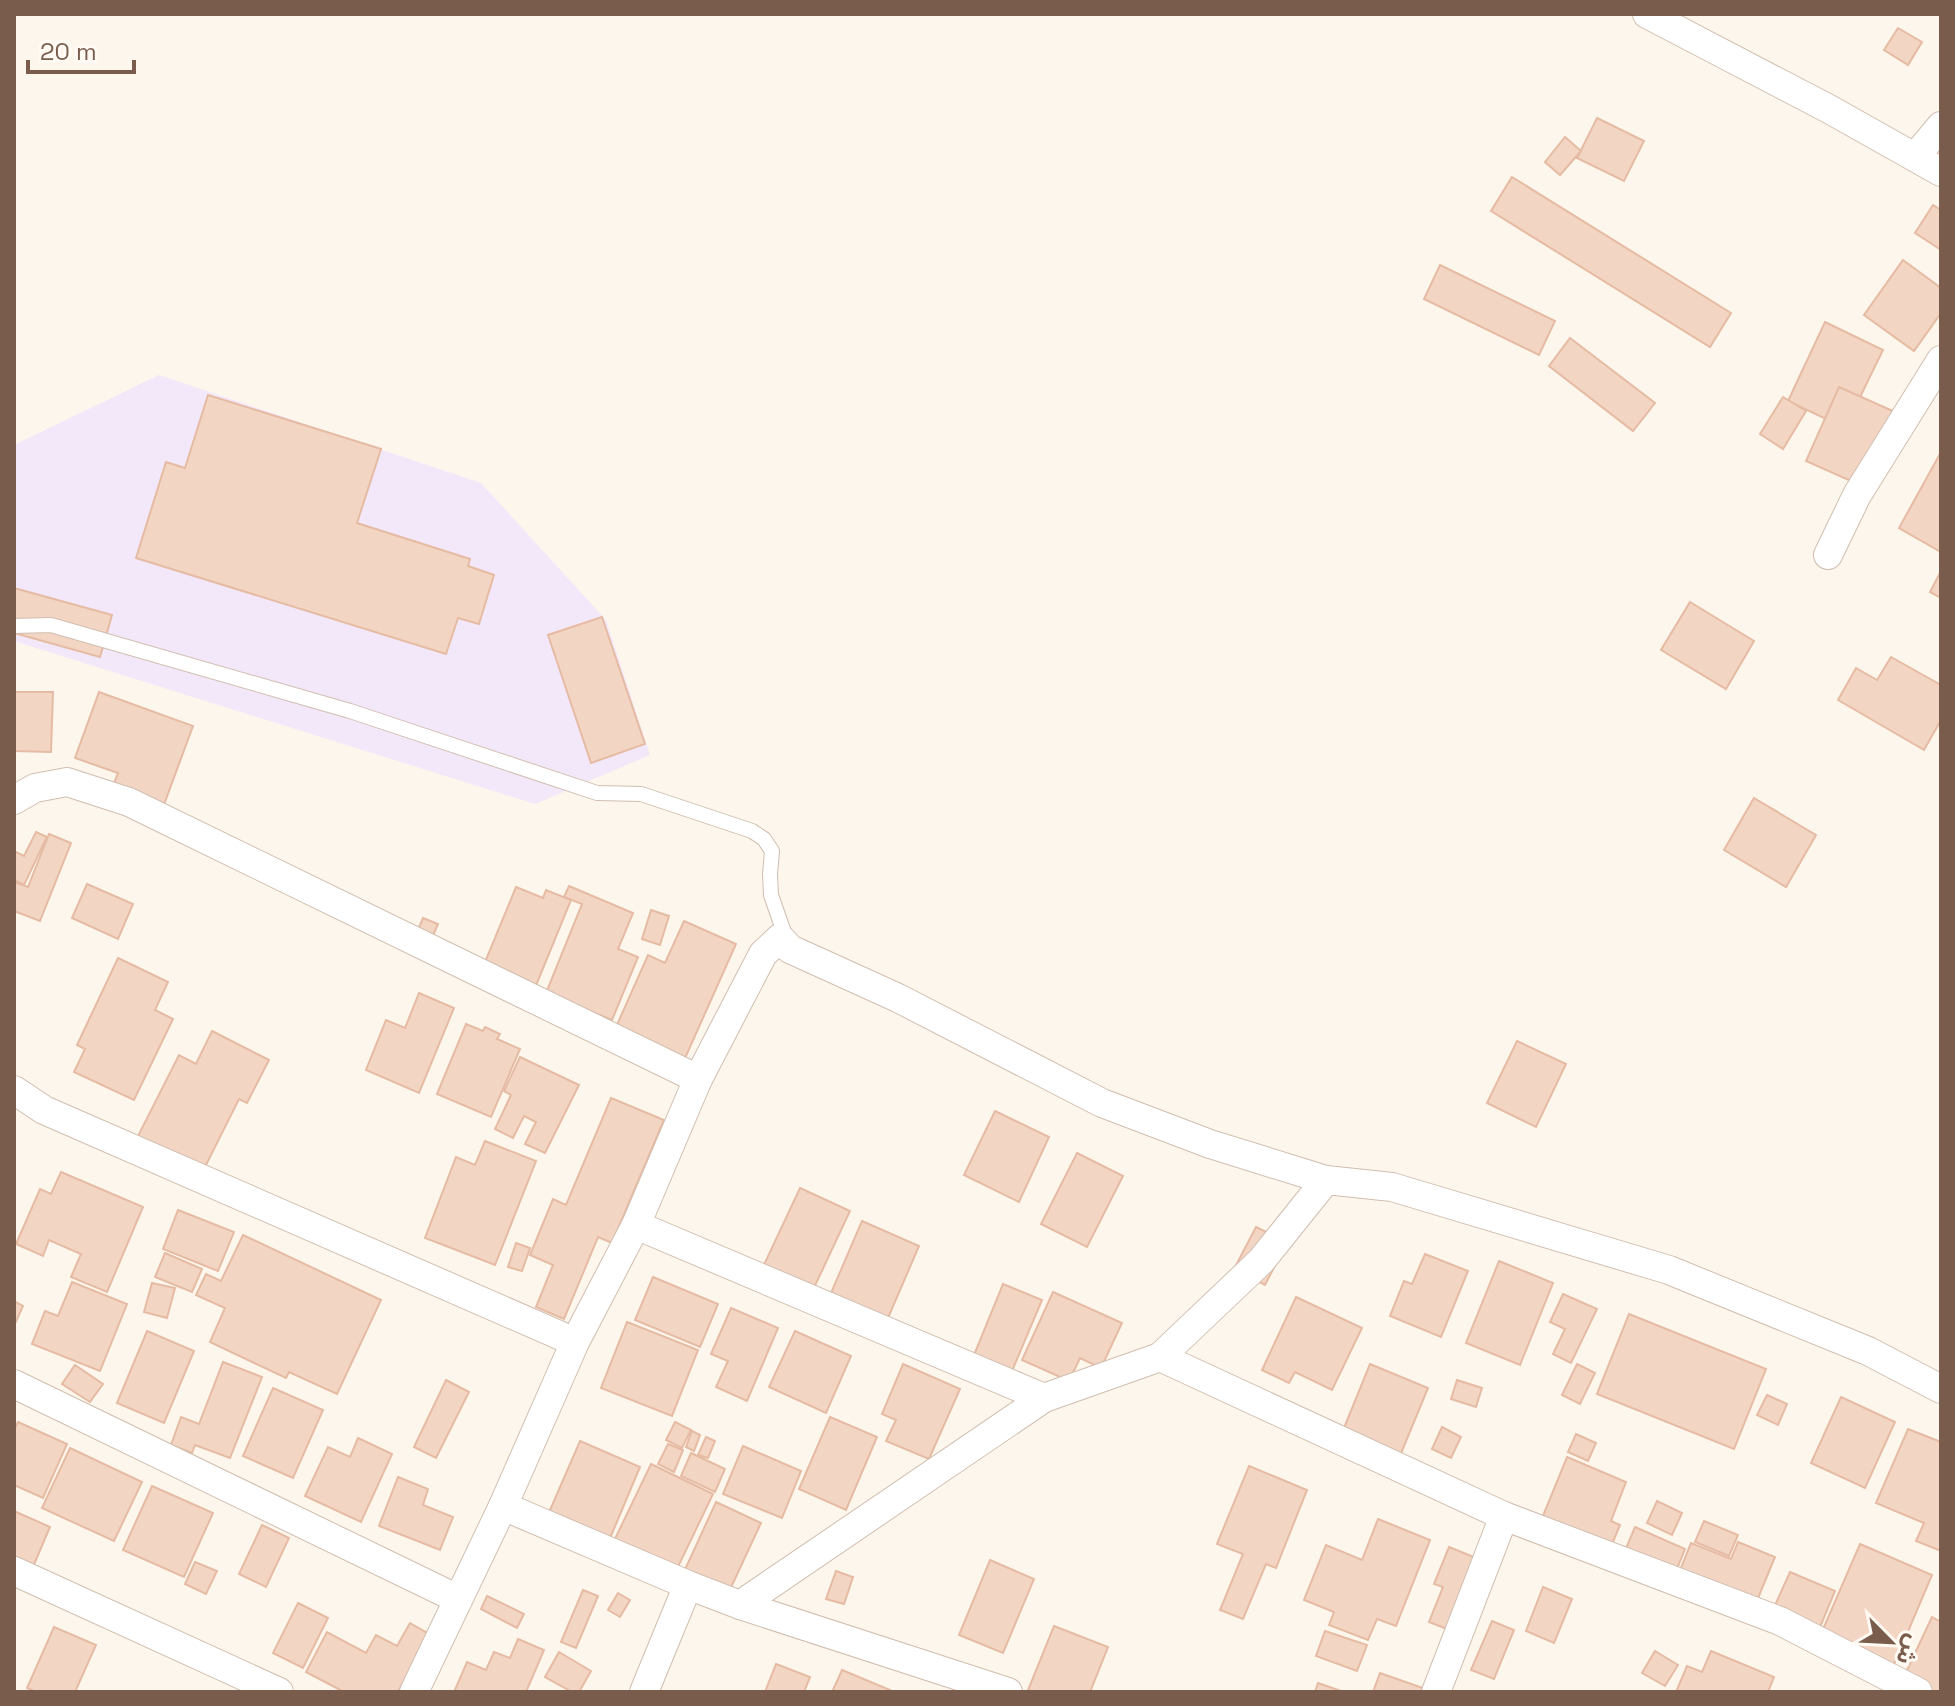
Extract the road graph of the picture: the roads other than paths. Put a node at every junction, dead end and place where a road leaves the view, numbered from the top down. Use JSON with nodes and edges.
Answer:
{"nodes":[{"id":1,"x":1647,"y":14,"type":"edge"},
{"id":2,"x":1941,"y":126,"type":"edge"},
{"id":3,"x":1915,"y":157,"type":"junction"},
{"id":4,"x":1941,"y":172,"type":"edge"},
{"id":5,"x":1941,"y":360,"type":"edge"},
{"id":6,"x":1828,"y":555,"type":"dead end"},
{"id":7,"x":14,"y":626,"type":"edge"},
{"id":8,"x":14,"y":800,"type":"edge"},
{"id":9,"x":790,"y":949,"type":"junction"},
{"id":10,"x":698,"y":1079,"type":"junction"},
{"id":11,"x":14,"y":1090,"type":"edge"},
{"id":12,"x":1326,"y":1180,"type":"junction"},
{"id":13,"x":636,"y":1225,"type":"junction"},
{"id":14,"x":575,"y":1342,"type":"junction"},
{"id":15,"x":1160,"y":1357,"type":"junction"},
{"id":16,"x":14,"y":1384,"type":"edge"},
{"id":17,"x":1941,"y":1389,"type":"edge"},
{"id":18,"x":1044,"y":1398,"type":"junction"},
{"id":19,"x":503,"y":1506,"type":"junction"},
{"id":20,"x":1504,"y":1516,"type":"junction"},
{"id":21,"x":14,"y":1571,"type":"edge"},
{"id":22,"x":688,"y":1585,"type":"junction"},
{"id":23,"x":458,"y":1599,"type":"junction"},
{"id":24,"x":740,"y":1605,"type":"junction"},
{"id":25,"x":279,"y":1692,"type":"edge"},
{"id":26,"x":414,"y":1692,"type":"edge"},
{"id":27,"x":644,"y":1692,"type":"edge"},
{"id":28,"x":1008,"y":1692,"type":"edge"},
{"id":29,"x":1436,"y":1692,"type":"edge"},
{"id":30,"x":1918,"y":1692,"type":"edge"}],
"edges":[{"from":1,"to":3,"type":"street"},
{"from":2,"to":3,"type":"street"},
{"from":3,"to":4,"type":"street"},
{"from":5,"to":6,"type":"street"},
{"from":7,"to":9,"type":"lane"},
{"from":8,"to":10,"type":"street"},
{"from":9,"to":10,"type":"street"},
{"from":9,"to":12,"type":"street"},
{"from":10,"to":13,"type":"street"},
{"from":11,"to":14,"type":"street"},
{"from":12,"to":15,"type":"street"},
{"from":12,"to":17,"type":"street"},
{"from":13,"to":14,"type":"street"},
{"from":13,"to":18,"type":"street"},
{"from":14,"to":19,"type":"street"},
{"from":15,"to":18,"type":"street"},
{"from":15,"to":20,"type":"street"},
{"from":16,"to":23,"type":"street"},
{"from":18,"to":24,"type":"street"},
{"from":19,"to":22,"type":"street"},
{"from":19,"to":23,"type":"street"},
{"from":20,"to":29,"type":"street"},
{"from":20,"to":30,"type":"street"},
{"from":21,"to":25,"type":"street"},
{"from":22,"to":24,"type":"street"},
{"from":22,"to":27,"type":"street"},
{"from":23,"to":26,"type":"street"},
{"from":24,"to":28,"type":"street"}]}
